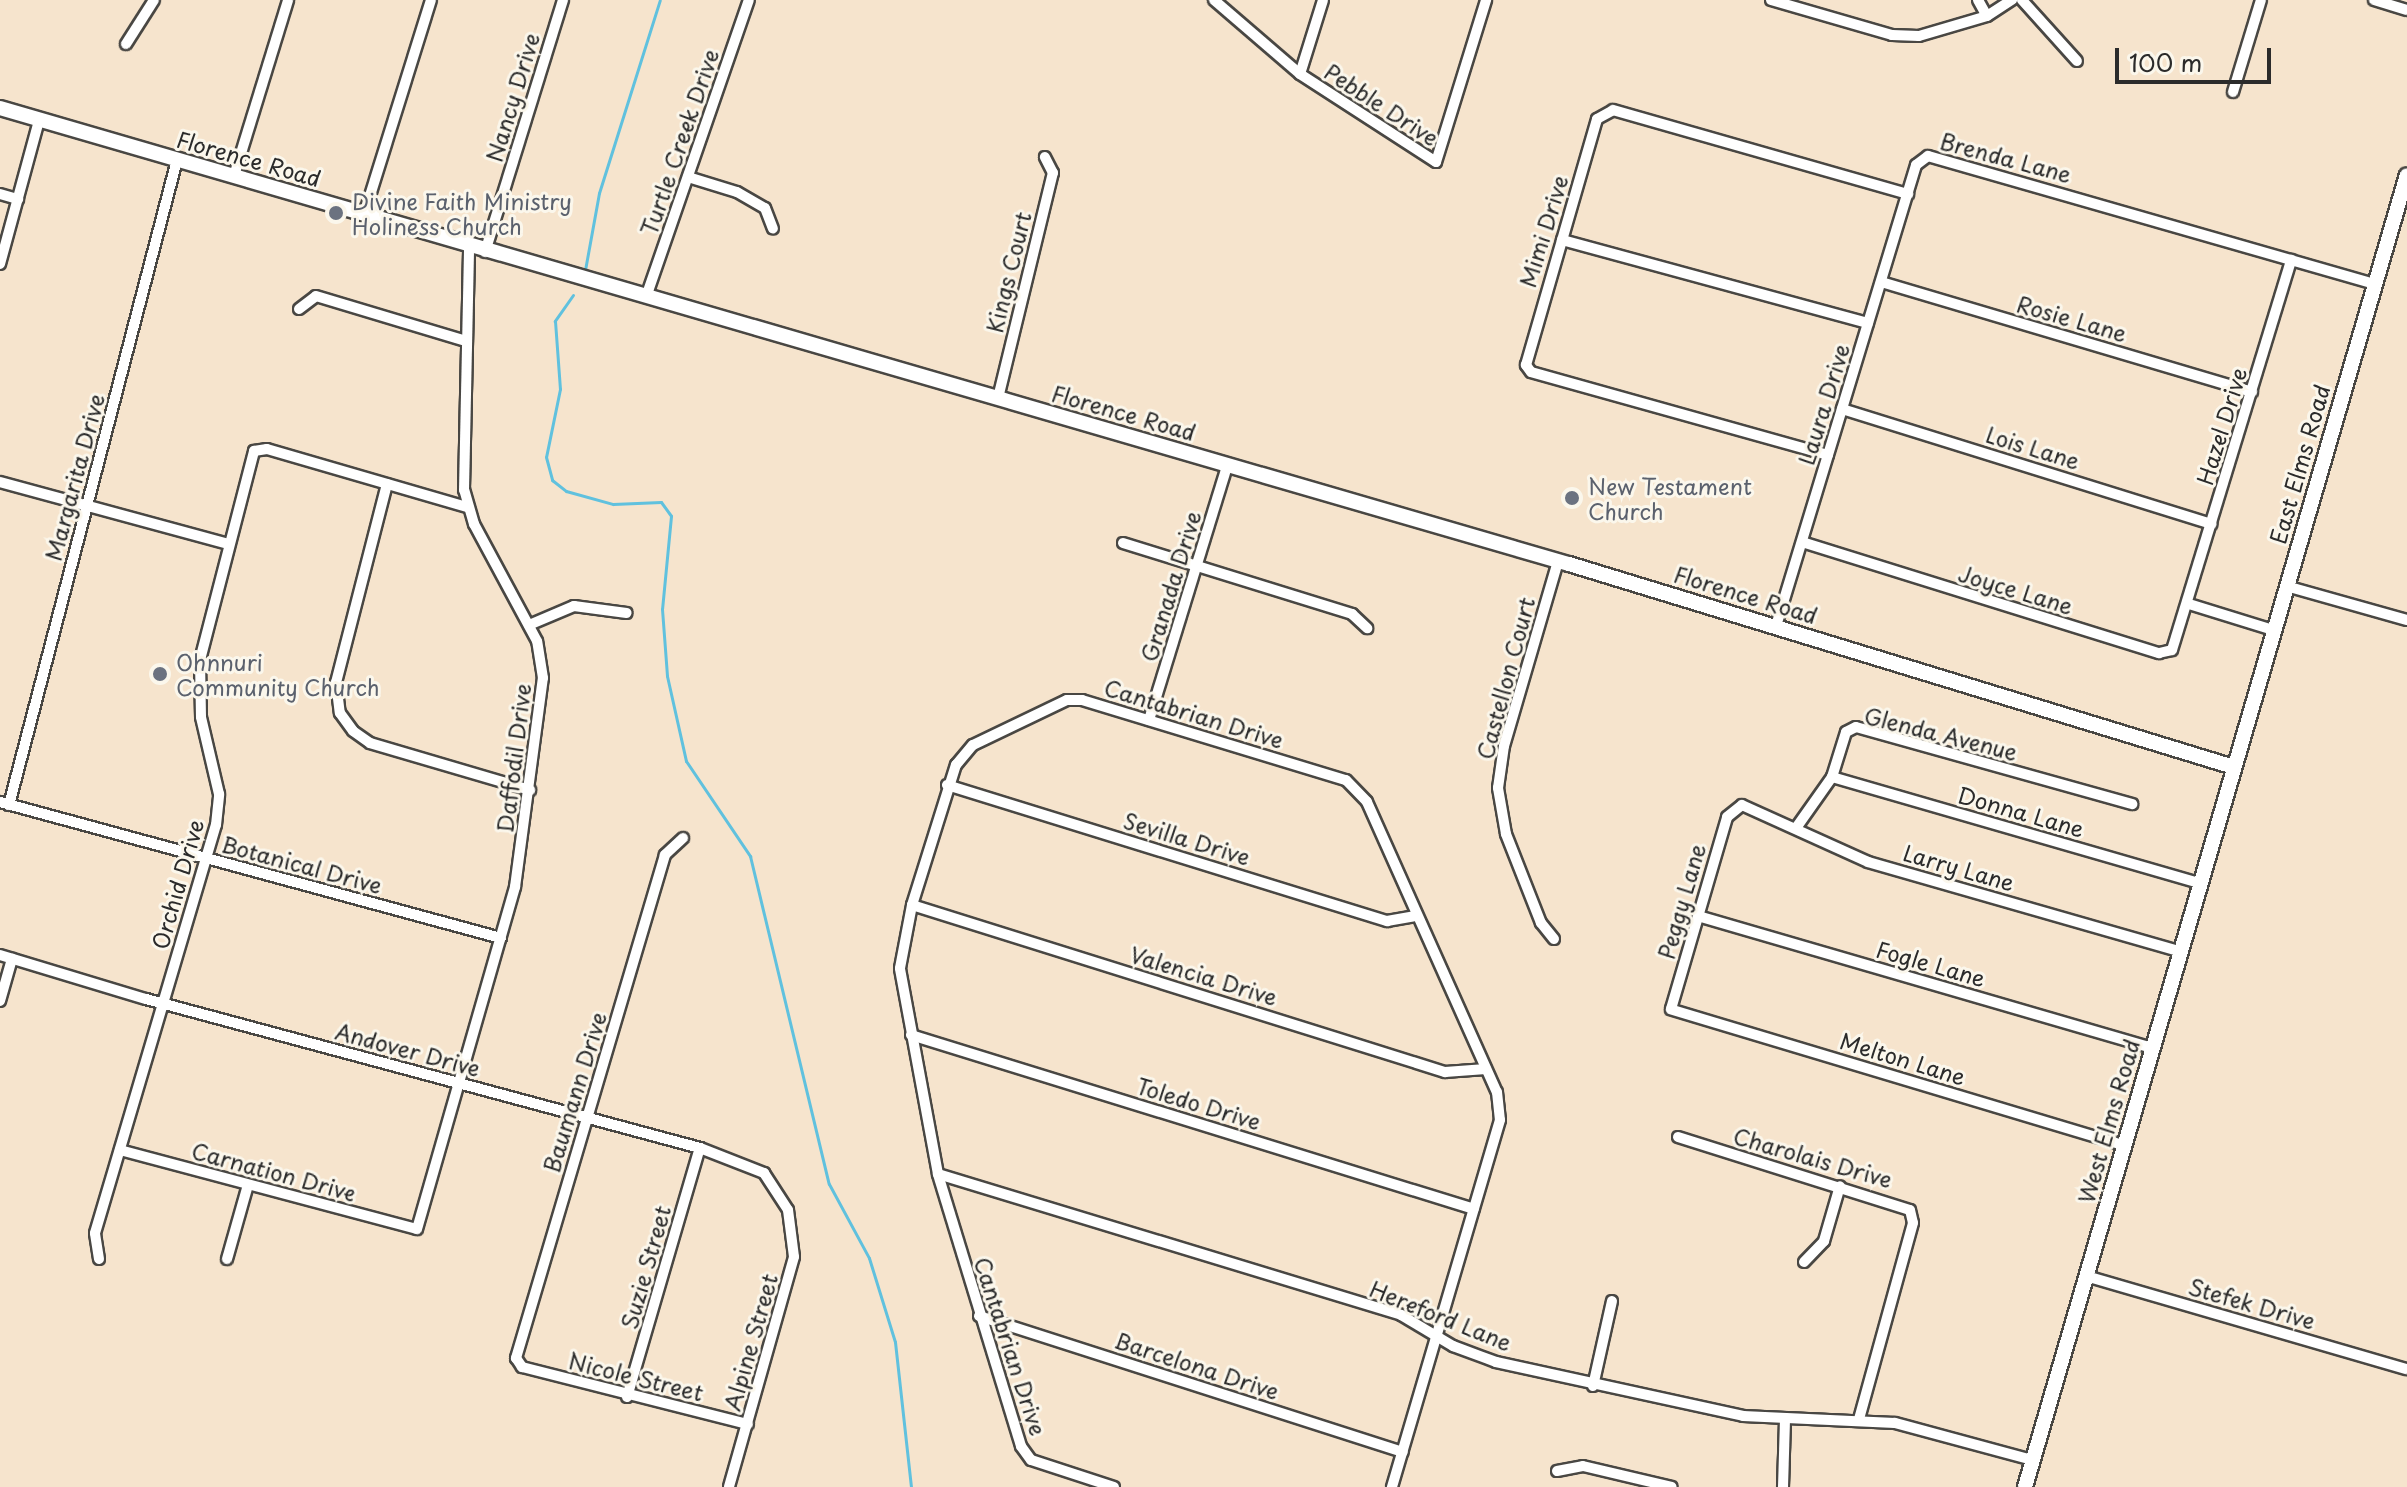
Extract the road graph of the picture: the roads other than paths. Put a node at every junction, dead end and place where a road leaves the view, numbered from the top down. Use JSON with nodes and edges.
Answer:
{"nodes":[{"id":1,"x":154,"y":0,"type":"edge"},
{"id":2,"x":288,"y":0,"type":"edge"},
{"id":3,"x":431,"y":0,"type":"edge"},
{"id":4,"x":563,"y":0,"type":"edge"},
{"id":5,"x":749,"y":0,"type":"edge"},
{"id":6,"x":1214,"y":0,"type":"edge"},
{"id":7,"x":1323,"y":0,"type":"edge"},
{"id":8,"x":1486,"y":0,"type":"edge"},
{"id":9,"x":1771,"y":0,"type":"edge"},
{"id":10,"x":1978,"y":0,"type":"edge"},
{"id":11,"x":2012,"y":0,"type":"edge"},
{"id":12,"x":2022,"y":0,"type":"edge"},
{"id":13,"x":2261,"y":0,"type":"edge"},
{"id":14,"x":2374,"y":0,"type":"edge"},
{"id":15,"x":1788,"y":2,"type":"edge"},
{"id":16,"x":2407,"y":10,"type":"edge"},
{"id":17,"x":1987,"y":16,"type":"junction"},
{"id":18,"x":126,"y":44,"type":"dead end"},
{"id":19,"x":2077,"y":61,"type":"dead end"},
{"id":20,"x":1300,"y":74,"type":"junction"},
{"id":21,"x":2233,"y":92,"type":"dead end"},
{"id":22,"x":0,"y":108,"type":"edge"},
{"id":23,"x":39,"y":120,"type":"junction"},
{"id":24,"x":1045,"y":157,"type":"dead end"},
{"id":25,"x":177,"y":160,"type":"junction"},
{"id":26,"x":2407,"y":175,"type":"edge"},
{"id":27,"x":234,"y":176,"type":"junction"},
{"id":28,"x":688,"y":177,"type":"junction"},
{"id":29,"x":0,"y":194,"type":"edge"},
{"id":30,"x":1908,"y":194,"type":"junction"},
{"id":31,"x":18,"y":199,"type":"junction"},
{"id":32,"x":364,"y":215,"type":"junction"},
{"id":33,"x":773,"y":229,"type":"dead end"},
{"id":34,"x":1562,"y":240,"type":"junction"},
{"id":35,"x":469,"y":247,"type":"junction"},
{"id":36,"x":485,"y":252,"type":"junction"},
{"id":37,"x":2291,"y":260,"type":"junction"},
{"id":38,"x":0,"y":264,"type":"edge"},
{"id":39,"x":1881,"y":282,"type":"junction"},
{"id":40,"x":2375,"y":284,"type":"junction"},
{"id":41,"x":646,"y":297,"type":"junction"},
{"id":42,"x":299,"y":309,"type":"dead end"},
{"id":43,"x":1868,"y":323,"type":"junction"},
{"id":44,"x":466,"y":341,"type":"junction"},
{"id":45,"x":2252,"y":392,"type":"junction"},
{"id":46,"x":998,"y":398,"type":"junction"},
{"id":47,"x":1842,"y":409,"type":"junction"},
{"id":48,"x":1828,"y":455,"type":"junction"},
{"id":49,"x":1228,"y":464,"type":"junction"},
{"id":50,"x":0,"y":482,"type":"edge"},
{"id":51,"x":387,"y":484,"type":"junction"},
{"id":52,"x":87,"y":507,"type":"junction"},
{"id":53,"x":467,"y":507,"type":"junction"},
{"id":54,"x":2212,"y":524,"type":"junction"},
{"id":55,"x":1802,"y":542,"type":"junction"},
{"id":56,"x":1123,"y":543,"type":"dead end"},
{"id":57,"x":228,"y":544,"type":"junction"},
{"id":58,"x":1558,"y":561,"type":"junction"},
{"id":59,"x":1197,"y":565,"type":"junction"},
{"id":60,"x":2286,"y":586,"type":"junction"},
{"id":61,"x":2189,"y":604,"type":"junction"},
{"id":62,"x":627,"y":613,"type":"dead end"},
{"id":63,"x":2407,"y":620,"type":"edge"},
{"id":64,"x":529,"y":625,"type":"junction"},
{"id":65,"x":1776,"y":626,"type":"junction"},
{"id":66,"x":1367,"y":628,"type":"dead end"},
{"id":67,"x":2273,"y":630,"type":"junction"},
{"id":68,"x":1149,"y":720,"type":"junction"},
{"id":69,"x":2234,"y":767,"type":"junction"},
{"id":70,"x":1832,"y":777,"type":"junction"},
{"id":71,"x":947,"y":785,"type":"junction"},
{"id":72,"x":530,"y":790,"type":"junction"},
{"id":73,"x":4,"y":803,"type":"edge"},
{"id":74,"x":2132,"y":804,"type":"dead end"},
{"id":75,"x":1735,"y":808,"type":"joint"},
{"id":76,"x":1796,"y":828,"type":"junction"},
{"id":77,"x":683,"y":838,"type":"dead end"},
{"id":78,"x":205,"y":859,"type":"junction"},
{"id":79,"x":2199,"y":883,"type":"junction"},
{"id":80,"x":912,"y":905,"type":"junction"},
{"id":81,"x":1416,"y":916,"type":"junction"},
{"id":82,"x":1698,"y":916,"type":"junction"},
{"id":83,"x":501,"y":938,"type":"junction"},
{"id":84,"x":1554,"y":939,"type":"dead end"},
{"id":85,"x":2179,"y":951,"type":"junction"},
{"id":86,"x":0,"y":955,"type":"edge"},
{"id":87,"x":12,"y":959,"type":"junction"},
{"id":88,"x":0,"y":1001,"type":"edge"},
{"id":89,"x":163,"y":1003,"type":"junction"},
{"id":90,"x":1671,"y":1009,"type":"joint"},
{"id":91,"x":911,"y":1035,"type":"junction"},
{"id":92,"x":2151,"y":1048,"type":"junction"},
{"id":93,"x":1486,"y":1069,"type":"junction"},
{"id":94,"x":459,"y":1084,"type":"junction"},
{"id":95,"x":588,"y":1118,"type":"junction"},
{"id":96,"x":1678,"y":1137,"type":"dead end"},
{"id":97,"x":2123,"y":1145,"type":"junction"},
{"id":98,"x":700,"y":1148,"type":"junction"},
{"id":99,"x":120,"y":1150,"type":"junction"},
{"id":100,"x":938,"y":1174,"type":"junction"},
{"id":101,"x":248,"y":1185,"type":"junction"},
{"id":102,"x":1840,"y":1186,"type":"junction"},
{"id":103,"x":786,"y":1207,"type":"joint"},
{"id":104,"x":1474,"y":1209,"type":"junction"},
{"id":105,"x":417,"y":1229,"type":"joint"},
{"id":106,"x":99,"y":1259,"type":"dead end"},
{"id":107,"x":227,"y":1259,"type":"dead end"},
{"id":108,"x":1804,"y":1262,"type":"dead end"},
{"id":109,"x":2086,"y":1276,"type":"junction"},
{"id":110,"x":1612,"y":1301,"type":"dead end"},
{"id":111,"x":979,"y":1316,"type":"junction"},
{"id":112,"x":1437,"y":1333,"type":"junction"},
{"id":113,"x":517,"y":1363,"type":"joint"},
{"id":114,"x":2407,"y":1369,"type":"edge"},
{"id":115,"x":1593,"y":1386,"type":"junction"},
{"id":116,"x":627,"y":1397,"type":"junction"},
{"id":117,"x":1785,"y":1418,"type":"junction"},
{"id":118,"x":1859,"y":1419,"type":"junction"},
{"id":119,"x":748,"y":1424,"type":"junction"},
{"id":120,"x":1403,"y":1452,"type":"junction"},
{"id":121,"x":2032,"y":1460,"type":"junction"},
{"id":122,"x":1557,"y":1471,"type":"dead end"},
{"id":123,"x":729,"y":1487,"type":"edge"},
{"id":124,"x":1114,"y":1487,"type":"edge"},
{"id":125,"x":1392,"y":1487,"type":"edge"},
{"id":126,"x":1672,"y":1487,"type":"edge"},
{"id":127,"x":1783,"y":1487,"type":"edge"},
{"id":128,"x":2025,"y":1487,"type":"edge"}],
"edges":[{"from":1,"to":18,"type":"street"},
{"from":2,"to":27,"type":"street"},
{"from":3,"to":32,"type":"street"},
{"from":4,"to":36,"type":"street","name":"Nancy Drive"},
{"from":5,"to":28,"type":"street","name":"Turtle Creek Drive"},
{"from":6,"to":20,"type":"street","name":"Pebble Drive"},
{"from":7,"to":20,"type":"street"},
{"from":8,"to":20,"type":"street","name":"Pebble Drive"},
{"from":9,"to":15,"type":"street"},
{"from":10,"to":17,"type":"street"},
{"from":11,"to":17,"type":"street"},
{"from":12,"to":19,"type":"street"},
{"from":13,"to":21,"type":"street"},
{"from":14,"to":16,"type":"street"},
{"from":15,"to":17,"type":"street"},
{"from":22,"to":23,"type":"street","name":"Florence Road"},
{"from":23,"to":25,"type":"street","name":"Florence Road"},
{"from":23,"to":31,"type":"street"},
{"from":24,"to":46,"type":"street","name":"Kings Court"},
{"from":25,"to":27,"type":"street","name":"Florence Road"},
{"from":25,"to":52,"type":"street","name":"Margarita Drive"},
{"from":26,"to":40,"type":"street","name":"East Elms Road"},
{"from":27,"to":32,"type":"street","name":"Florence Road"},
{"from":28,"to":33,"type":"street"},
{"from":28,"to":41,"type":"street","name":"Turtle Creek Drive"},
{"from":29,"to":31,"type":"street"},
{"from":30,"to":34,"type":"street","name":"Mimi Drive"},
{"from":30,"to":37,"type":"street","name":"Brenda Lane"},
{"from":30,"to":39,"type":"street","name":"Laura Drive"},
{"from":31,"to":38,"type":"street"},
{"from":32,"to":35,"type":"street","name":"Florence Road"},
{"from":34,"to":43,"type":"street"},
{"from":34,"to":48,"type":"street","name":"Mimi Drive"},
{"from":35,"to":36,"type":"street","name":"Florence Road"},
{"from":35,"to":44,"type":"street","name":"Daffodil Drive"},
{"from":36,"to":41,"type":"street","name":"Florence Road"},
{"from":37,"to":40,"type":"street","name":"Brenda Lane"},
{"from":37,"to":45,"type":"street","name":"Hazel Drive"},
{"from":39,"to":43,"type":"street","name":"Laura Drive"},
{"from":39,"to":45,"type":"street","name":"Rosie Lane"},
{"from":40,"to":60,"type":"street","name":"East Elms Road"},
{"from":41,"to":46,"type":"street","name":"Florence Road"},
{"from":42,"to":44,"type":"street"},
{"from":43,"to":47,"type":"street","name":"Laura Drive"},
{"from":44,"to":53,"type":"street","name":"Daffodil Drive"},
{"from":45,"to":54,"type":"street","name":"Hazel Drive"},
{"from":46,"to":49,"type":"street","name":"Florence Road"},
{"from":47,"to":48,"type":"street","name":"Laura Drive"},
{"from":47,"to":54,"type":"street","name":"Lois Lane"},
{"from":48,"to":55,"type":"street","name":"Laura Drive"},
{"from":49,"to":58,"type":"street","name":"Florence Road"},
{"from":49,"to":59,"type":"street","name":"Granada Drive"},
{"from":50,"to":52,"type":"street"},
{"from":51,"to":53,"type":"street","name":"Orchid Drive"},
{"from":51,"to":57,"type":"street","name":"Orchid Drive"},
{"from":51,"to":72,"type":"street"},
{"from":52,"to":57,"type":"street"},
{"from":52,"to":73,"type":"street","name":"Margarita Drive"},
{"from":53,"to":64,"type":"street","name":"Daffodil Drive"},
{"from":54,"to":61,"type":"street","name":"Hazel Drive"},
{"from":55,"to":61,"type":"street","name":"Joyce Lane"},
{"from":55,"to":65,"type":"street","name":"Laura Drive"},
{"from":56,"to":59,"type":"street"},
{"from":57,"to":78,"type":"street","name":"Orchid Drive"},
{"from":58,"to":65,"type":"street","name":"Florence Road"},
{"from":58,"to":84,"type":"street","name":"Castellon Court"},
{"from":59,"to":66,"type":"street"},
{"from":59,"to":68,"type":"street","name":"Granada Drive"},
{"from":60,"to":63,"type":"street"},
{"from":60,"to":67,"type":"street","name":"East Elms Road"},
{"from":61,"to":67,"type":"street"},
{"from":62,"to":64,"type":"street"},
{"from":64,"to":72,"type":"street","name":"Daffodil Drive"},
{"from":65,"to":69,"type":"street","name":"Florence Road"},
{"from":67,"to":69,"type":"street","name":"East Elms Road"},
{"from":68,"to":71,"type":"street","name":"Cantabrian Drive"},
{"from":68,"to":81,"type":"street","name":"Cantabrian Drive"},
{"from":69,"to":79,"type":"street","name":"West Elms Road"},
{"from":70,"to":74,"type":"street","name":"Glenda Avenue"},
{"from":70,"to":76,"type":"street","name":"Glenda Avenue"},
{"from":70,"to":79,"type":"street","name":"Donna Lane"},
{"from":71,"to":80,"type":"street","name":"Cantabrian Drive"},
{"from":71,"to":81,"type":"street","name":"Sevilla Drive"},
{"from":72,"to":83,"type":"street","name":"Daffodil Drive"},
{"from":73,"to":78,"type":"street","name":"Botanical Drive"},
{"from":75,"to":76,"type":"street","name":"Larry Lane"},
{"from":75,"to":82,"type":"street","name":"Peggy Lane"},
{"from":76,"to":85,"type":"street","name":"Larry Lane"},
{"from":77,"to":95,"type":"street","name":"Baumann Drive"},
{"from":78,"to":83,"type":"street","name":"Botanical Drive"},
{"from":78,"to":89,"type":"street","name":"Orchid Drive"},
{"from":79,"to":85,"type":"street","name":"West Elms Road"},
{"from":80,"to":91,"type":"street","name":"Cantabrian Drive"},
{"from":80,"to":93,"type":"street","name":"Valencia Drive"},
{"from":81,"to":93,"type":"street","name":"Cantabrian Drive"},
{"from":82,"to":90,"type":"street","name":"Peggy Lane"},
{"from":82,"to":92,"type":"street","name":"Fogle Lane"},
{"from":83,"to":94,"type":"street","name":"Daffodil Drive"},
{"from":85,"to":92,"type":"street","name":"West Elms Road"},
{"from":86,"to":87,"type":"street","name":"Andover Drive"},
{"from":87,"to":88,"type":"street"},
{"from":87,"to":89,"type":"street","name":"Andover Drive"},
{"from":89,"to":94,"type":"street","name":"Andover Drive"},
{"from":89,"to":99,"type":"street","name":"Orchid Drive"},
{"from":90,"to":97,"type":"street","name":"Melton Lane"},
{"from":91,"to":100,"type":"street","name":"Cantabrian Drive"},
{"from":91,"to":104,"type":"street","name":"Toledo Drive"},
{"from":92,"to":97,"type":"street","name":"West Elms Road"},
{"from":93,"to":104,"type":"street","name":"Cantabrian Drive"},
{"from":94,"to":95,"type":"street","name":"Andover Drive"},
{"from":94,"to":105,"type":"street","name":"Daffodil Drive"},
{"from":95,"to":98,"type":"street","name":"Andover Drive"},
{"from":95,"to":113,"type":"street","name":"Baumann Drive"},
{"from":96,"to":102,"type":"street","name":"Charolais Drive"},
{"from":97,"to":109,"type":"street","name":"West Elms Road"},
{"from":98,"to":103,"type":"street","name":"Andover Drive"},
{"from":98,"to":116,"type":"street","name":"Suzie Street"},
{"from":99,"to":101,"type":"street","name":"Carnation Drive"},
{"from":99,"to":106,"type":"street","name":"Orchid Drive"},
{"from":100,"to":111,"type":"street","name":"Cantabrian Drive"},
{"from":100,"to":112,"type":"street","name":"Hereford Lane"},
{"from":101,"to":105,"type":"street","name":"Carnation Drive"},
{"from":101,"to":107,"type":"street"},
{"from":102,"to":108,"type":"street"},
{"from":102,"to":118,"type":"street","name":"Charolais Drive"},
{"from":103,"to":119,"type":"street","name":"Alpine Street"},
{"from":104,"to":112,"type":"street","name":"Cantabrian Drive"},
{"from":109,"to":114,"type":"street","name":"Stefek Drive"},
{"from":109,"to":121,"type":"street","name":"West Elms Road"},
{"from":110,"to":115,"type":"street"},
{"from":111,"to":120,"type":"street","name":"Barcelona Drive"},
{"from":111,"to":124,"type":"street","name":"Cantabrian Drive"},
{"from":112,"to":115,"type":"street","name":"Hereford Lane"},
{"from":112,"to":120,"type":"street","name":"Cantabrian Drive"},
{"from":113,"to":116,"type":"street","name":"Nicole Street"},
{"from":115,"to":117,"type":"street","name":"Hereford Lane"},
{"from":116,"to":119,"type":"street","name":"Nicole Street"},
{"from":117,"to":118,"type":"street","name":"Hereford Lane"},
{"from":117,"to":127,"type":"street"},
{"from":118,"to":121,"type":"street","name":"Hereford Lane"},
{"from":119,"to":123,"type":"street","name":"Alpine Street"},
{"from":120,"to":125,"type":"street","name":"Cantabrian Drive"},
{"from":121,"to":128,"type":"street","name":"West Elms Road"},
{"from":122,"to":126,"type":"street"}]}
